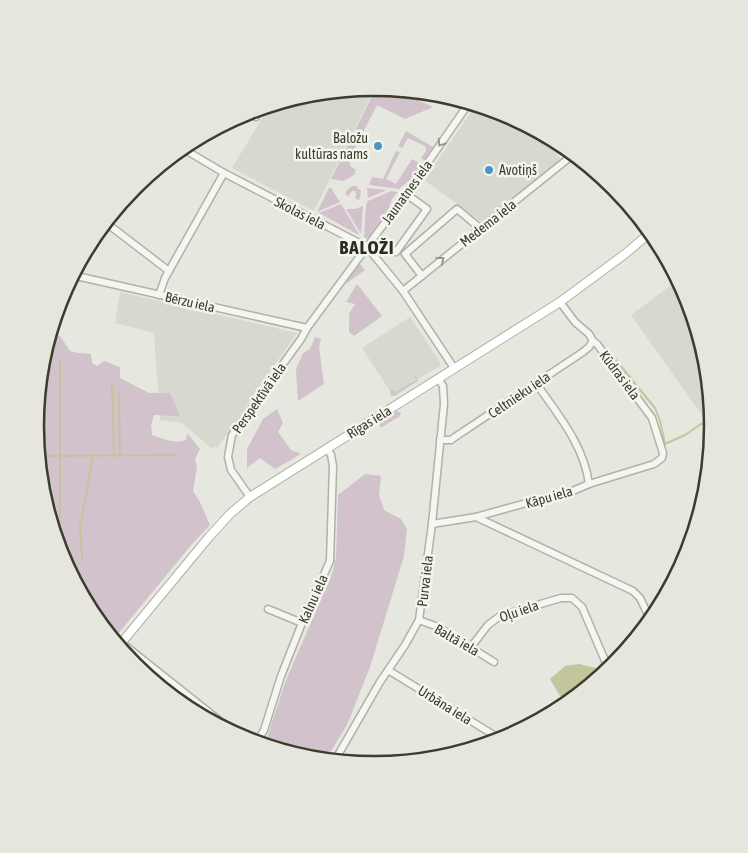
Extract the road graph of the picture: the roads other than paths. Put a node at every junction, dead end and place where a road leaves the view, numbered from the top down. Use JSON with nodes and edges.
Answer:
{"nodes":[{"id":1,"x":464,"y":109,"type":"edge"},
{"id":2,"x":190,"y":153,"type":"edge"},
{"id":3,"x":568,"y":159,"type":"edge"},
{"id":4,"x":224,"y":173,"type":"junction"},
{"id":5,"x":406,"y":194,"type":"junction"},
{"id":6,"x":111,"y":227,"type":"edge"},
{"id":7,"x":481,"y":229,"type":"junction"},
{"id":8,"x":645,"y":237,"type":"edge"},
{"id":9,"x":367,"y":247,"type":"junction"},
{"id":10,"x":396,"y":252,"type":"dead end"},
{"id":11,"x":169,"y":271,"type":"junction"},
{"id":12,"x":422,"y":276,"type":"junction"},
{"id":13,"x":80,"y":277,"type":"edge"},
{"id":14,"x":403,"y":291,"type":"junction"},
{"id":15,"x":159,"y":295,"type":"junction"},
{"id":16,"x":560,"y":302,"type":"junction"},
{"id":17,"x":307,"y":328,"type":"junction"},
{"id":18,"x":593,"y":341,"type":"junction"},
{"id":19,"x":454,"y":368,"type":"junction"},
{"id":20,"x":438,"y":378,"type":"junction"},
{"id":21,"x":536,"y":383,"type":"junction"},
{"id":22,"x":440,"y":440,"type":"junction"},
{"id":23,"x":326,"y":448,"type":"junction"},
{"id":24,"x":662,"y":458,"type":"joint"},
{"id":25,"x":589,"y":484,"type":"junction"},
{"id":26,"x":250,"y":497,"type":"junction"},
{"id":27,"x":476,"y":517,"type":"junction"},
{"id":28,"x":432,"y":524,"type":"junction"},
{"id":29,"x":268,"y":609,"type":"dead end"},
{"id":30,"x":647,"y":613,"type":"edge"},
{"id":31,"x":419,"y":620,"type":"junction"},
{"id":32,"x":302,"y":623,"type":"junction"},
{"id":33,"x":123,"y":641,"type":"edge"},
{"id":34,"x":471,"y":647,"type":"junction"},
{"id":35,"x":142,"y":662,"type":"edge"},
{"id":36,"x":494,"y":662,"type":"dead end"},
{"id":37,"x":606,"y":662,"type":"edge"},
{"id":38,"x":388,"y":670,"type":"junction"},
{"id":39,"x":207,"y":712,"type":"edge"},
{"id":40,"x":493,"y":734,"type":"edge"},
{"id":41,"x":260,"y":736,"type":"edge"},
{"id":42,"x":338,"y":755,"type":"edge"}],
"edges":[{"from":1,"to":5,"type":"street","name":"Jaunatnes iela","one_way":true},
{"from":2,"to":4,"type":"street","name":"Skolas iela"},
{"from":3,"to":7,"type":"street","name":"Medema iela"},
{"from":4,"to":9,"type":"street","name":"Skolas iela"},
{"from":4,"to":11,"type":"street"},
{"from":5,"to":9,"type":"street","name":"Jaunatnes iela"},
{"from":5,"to":10,"type":"street"},
{"from":6,"to":11,"type":"street"},
{"from":12,"to":7,"type":"street","name":"Medema iela","one_way":true},
{"from":7,"to":12,"type":"street"},
{"from":8,"to":16,"type":"main road","name":"Rīgas iela"},
{"from":9,"to":14,"type":"street","name":"Skolas iela"},
{"from":9,"to":17,"type":"street","name":"Jaunatnes iela"},
{"from":11,"to":15,"type":"street"},
{"from":12,"to":14,"type":"street","name":"Medema iela"},
{"from":13,"to":15,"type":"street","name":"Bērzu iela"},
{"from":14,"to":19,"type":"street","name":"Skolas iela"},
{"from":15,"to":17,"type":"street","name":"Bērzu iela"},
{"from":16,"to":18,"type":"street","name":"Kūdras iela"},
{"from":16,"to":19,"type":"main road","name":"Rīgas iela"},
{"from":17,"to":26,"type":"street","name":"Perspektīvā iela"},
{"from":18,"to":21,"type":"street","name":"Celtnieku iela"},
{"from":18,"to":24,"type":"street","name":"Kūdras iela"},
{"from":19,"to":20,"type":"main road","name":"Rīgas iela"},
{"from":20,"to":22,"type":"street","name":"Purva iela"},
{"from":20,"to":23,"type":"main road","name":"Rīgas iela"},
{"from":21,"to":22,"type":"street","name":"Celtnieku iela"},
{"from":21,"to":25,"type":"street"},
{"from":22,"to":28,"type":"street","name":"Purva iela"},
{"from":23,"to":26,"type":"main road","name":"Rīgas iela"},
{"from":23,"to":32,"type":"street","name":"Kalnu iela"},
{"from":24,"to":25,"type":"street","name":"Kāpu iela"},
{"from":25,"to":27,"type":"street","name":"Kāpu iela"},
{"from":26,"to":33,"type":"main road","name":"Rīgas iela"},
{"from":27,"to":28,"type":"street","name":"Kāpu iela"},
{"from":27,"to":30,"type":"street"},
{"from":28,"to":31,"type":"street","name":"Purva iela"},
{"from":29,"to":32,"type":"street"},
{"from":31,"to":34,"type":"street","name":"Baltā iela"},
{"from":31,"to":38,"type":"street","name":"Purva iela"},
{"from":32,"to":41,"type":"street","name":"Kalnu iela"},
{"from":34,"to":36,"type":"street","name":"Baltā iela"},
{"from":34,"to":37,"type":"street","name":"Oļu iela"},
{"from":35,"to":39,"type":"street"},
{"from":38,"to":40,"type":"street","name":"Urbāna iela"},
{"from":38,"to":42,"type":"street","name":"Purva iela"}]}
